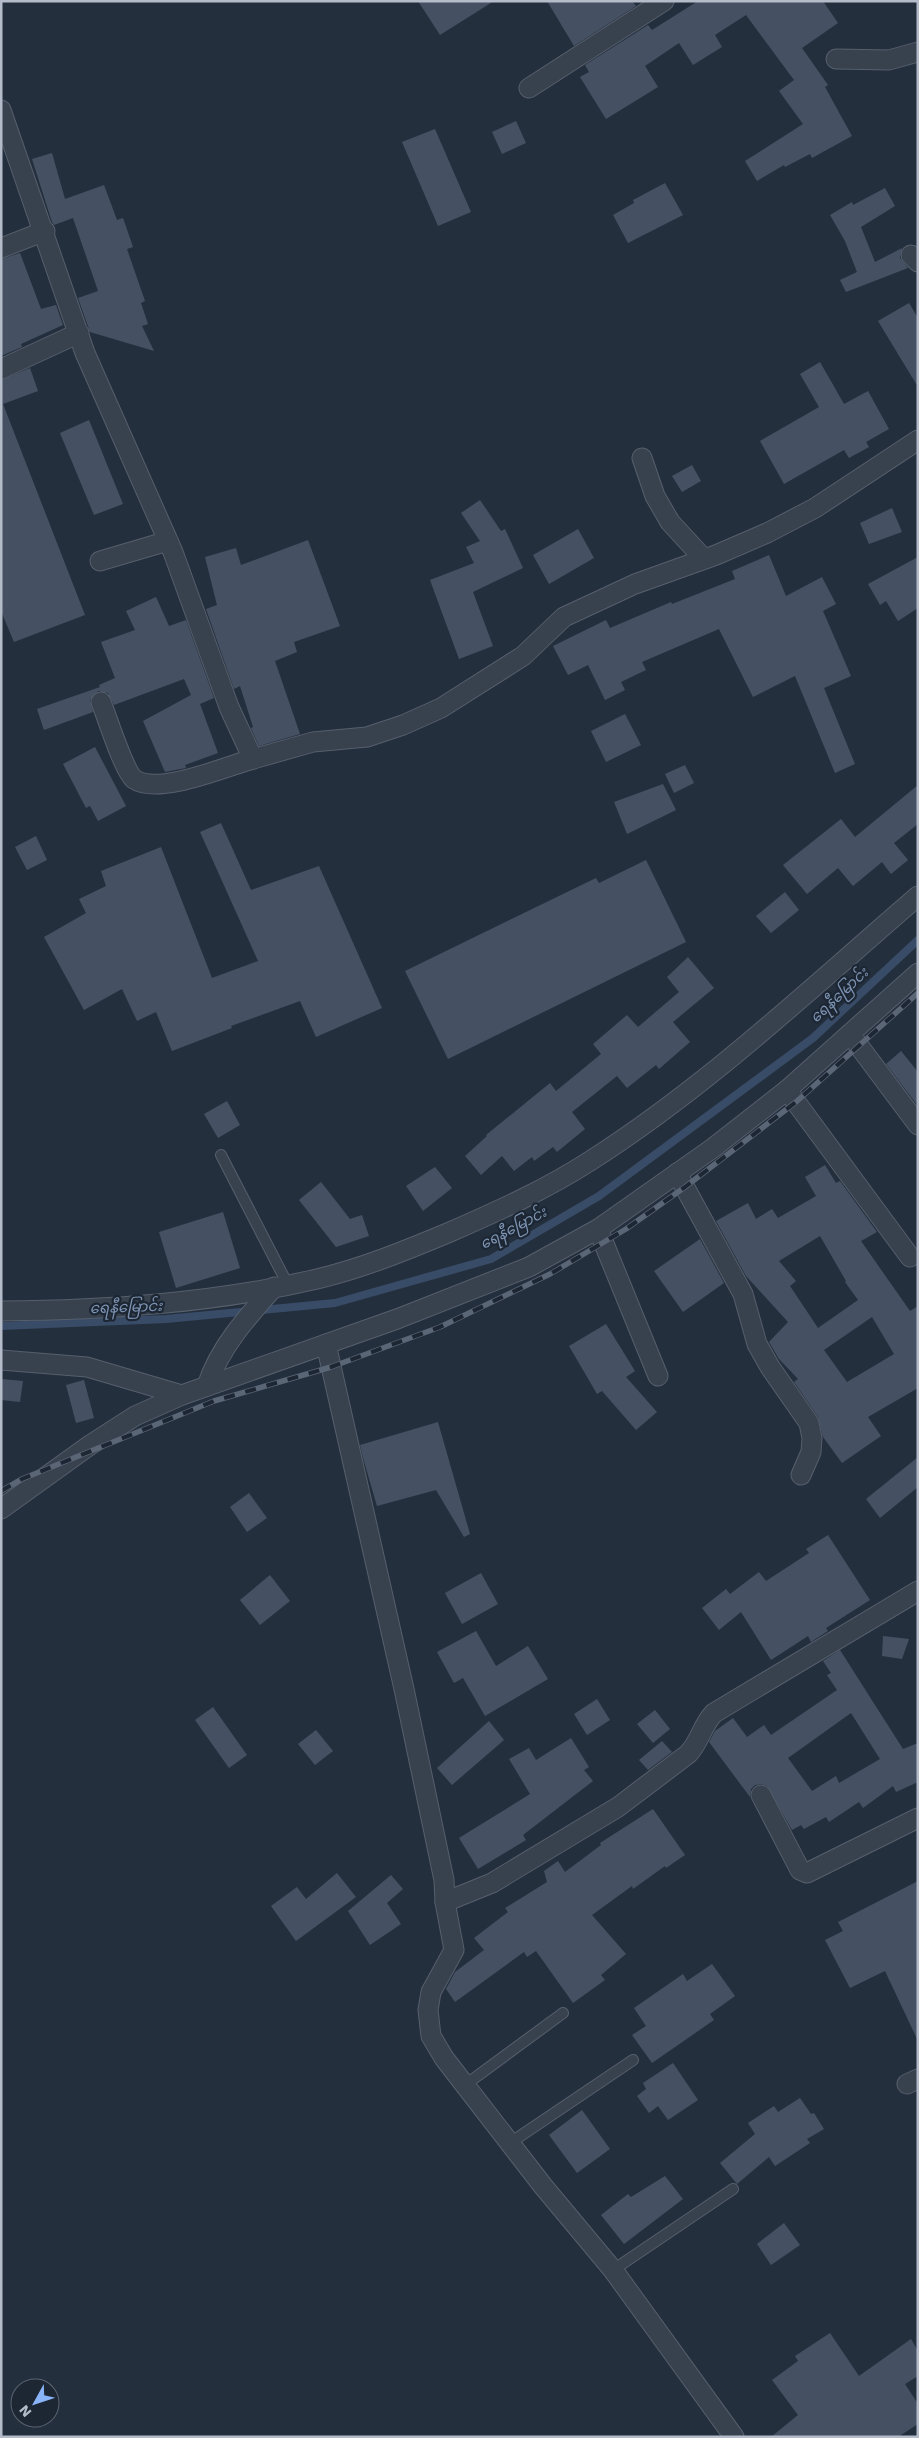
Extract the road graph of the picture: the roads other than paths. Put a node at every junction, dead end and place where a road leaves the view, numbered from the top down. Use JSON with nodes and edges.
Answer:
{"nodes":[{"id":1,"x":664,"y":1,"type":"edge"},
{"id":2,"x":918,"y":52,"type":"edge"},
{"id":3,"x":836,"y":59,"type":"dead end"},
{"id":4,"x":528,"y":88,"type":"dead end"},
{"id":5,"x":1,"y":110,"type":"edge"},
{"id":6,"x":45,"y":231,"type":"junction"},
{"id":7,"x":1,"y":248,"type":"edge"},
{"id":8,"x":79,"y":333,"type":"junction"},
{"id":9,"x":1,"y":369,"type":"edge"},
{"id":10,"x":918,"y":440,"type":"edge"},
{"id":11,"x":642,"y":458,"type":"dead end"},
{"id":12,"x":168,"y":541,"type":"junction"},
{"id":13,"x":704,"y":559,"type":"junction"},
{"id":14,"x":100,"y":561,"type":"dead end"},
{"id":15,"x":101,"y":702,"type":"dead end"},
{"id":16,"x":253,"y":759,"type":"junction"},
{"id":17,"x":918,"y":896,"type":"edge"},
{"id":18,"x":918,"y":973,"type":"edge"},
{"id":19,"x":850,"y":1034,"type":"junction"},
{"id":20,"x":787,"y":1090,"type":"junction"},
{"id":21,"x":918,"y":1125,"type":"edge"},
{"id":22,"x":221,"y":1155,"type":"dead end"},
{"id":23,"x":677,"y":1173,"type":"junction"},
{"id":24,"x":598,"y":1229,"type":"junction"},
{"id":25,"x":910,"y":1257,"type":"dead end"},
{"id":26,"x":281,"y":1286,"type":"junction"},
{"id":27,"x":1,"y":1310,"type":"edge"},
{"id":28,"x":326,"y":1344,"type":"junction"},
{"id":29,"x":1,"y":1360,"type":"edge"},
{"id":30,"x":658,"y":1376,"type":"dead end"},
{"id":31,"x":208,"y":1382,"type":"junction"},
{"id":32,"x":182,"y":1395,"type":"junction"},
{"id":33,"x":801,"y":1475,"type":"dead end"},
{"id":34,"x":1,"y":1509,"type":"edge"},
{"id":35,"x":918,"y":1591,"type":"edge"},
{"id":36,"x":762,"y":1796,"type":"dead end"},
{"id":37,"x":918,"y":1818,"type":"edge"},
{"id":38,"x":445,"y":1902,"type":"junction"},
{"id":39,"x":563,"y":2013,"type":"dead end"},
{"id":40,"x":633,"y":2060,"type":"dead end"},
{"id":41,"x":465,"y":2085,"type":"junction"},
{"id":42,"x":510,"y":2143,"type":"junction"},
{"id":43,"x":734,"y":2189,"type":"dead end"},
{"id":44,"x":613,"y":2270,"type":"junction"},
{"id":45,"x":734,"y":2437,"type":"edge"}],
"edges":[{"from":1,"to":4,"type":"street"},
{"from":2,"to":3,"type":"street"},
{"from":5,"to":6,"type":"street"},
{"from":6,"to":7,"type":"street"},
{"from":6,"to":8,"type":"street"},
{"from":8,"to":9,"type":"street"},
{"from":8,"to":12,"type":"street"},
{"from":10,"to":13,"type":"street"},
{"from":11,"to":13,"type":"street"},
{"from":12,"to":14,"type":"street"},
{"from":12,"to":16,"type":"street"},
{"from":13,"to":16,"type":"street"},
{"from":15,"to":16,"type":"street"},
{"from":17,"to":26,"type":"street"},
{"from":18,"to":19,"type":"street"},
{"from":19,"to":20,"type":"street"},
{"from":19,"to":21,"type":"street"},
{"from":20,"to":23,"type":"street"},
{"from":20,"to":25,"type":"street"},
{"from":22,"to":26,"type":"lane"},
{"from":23,"to":24,"type":"street"},
{"from":23,"to":33,"type":"street"},
{"from":24,"to":28,"type":"street"},
{"from":24,"to":30,"type":"street"},
{"from":26,"to":27,"type":"street"},
{"from":26,"to":31,"type":"street"},
{"from":28,"to":31,"type":"street"},
{"from":28,"to":38,"type":"street"},
{"from":29,"to":32,"type":"street"},
{"from":31,"to":32,"type":"street"},
{"from":32,"to":34,"type":"street"},
{"from":35,"to":38,"type":"street"},
{"from":36,"to":37,"type":"street"},
{"from":38,"to":41,"type":"street"},
{"from":39,"to":41,"type":"lane"},
{"from":40,"to":42,"type":"lane"},
{"from":41,"to":42,"type":"street"},
{"from":42,"to":44,"type":"street"},
{"from":43,"to":44,"type":"lane"},
{"from":44,"to":45,"type":"street"}]}
